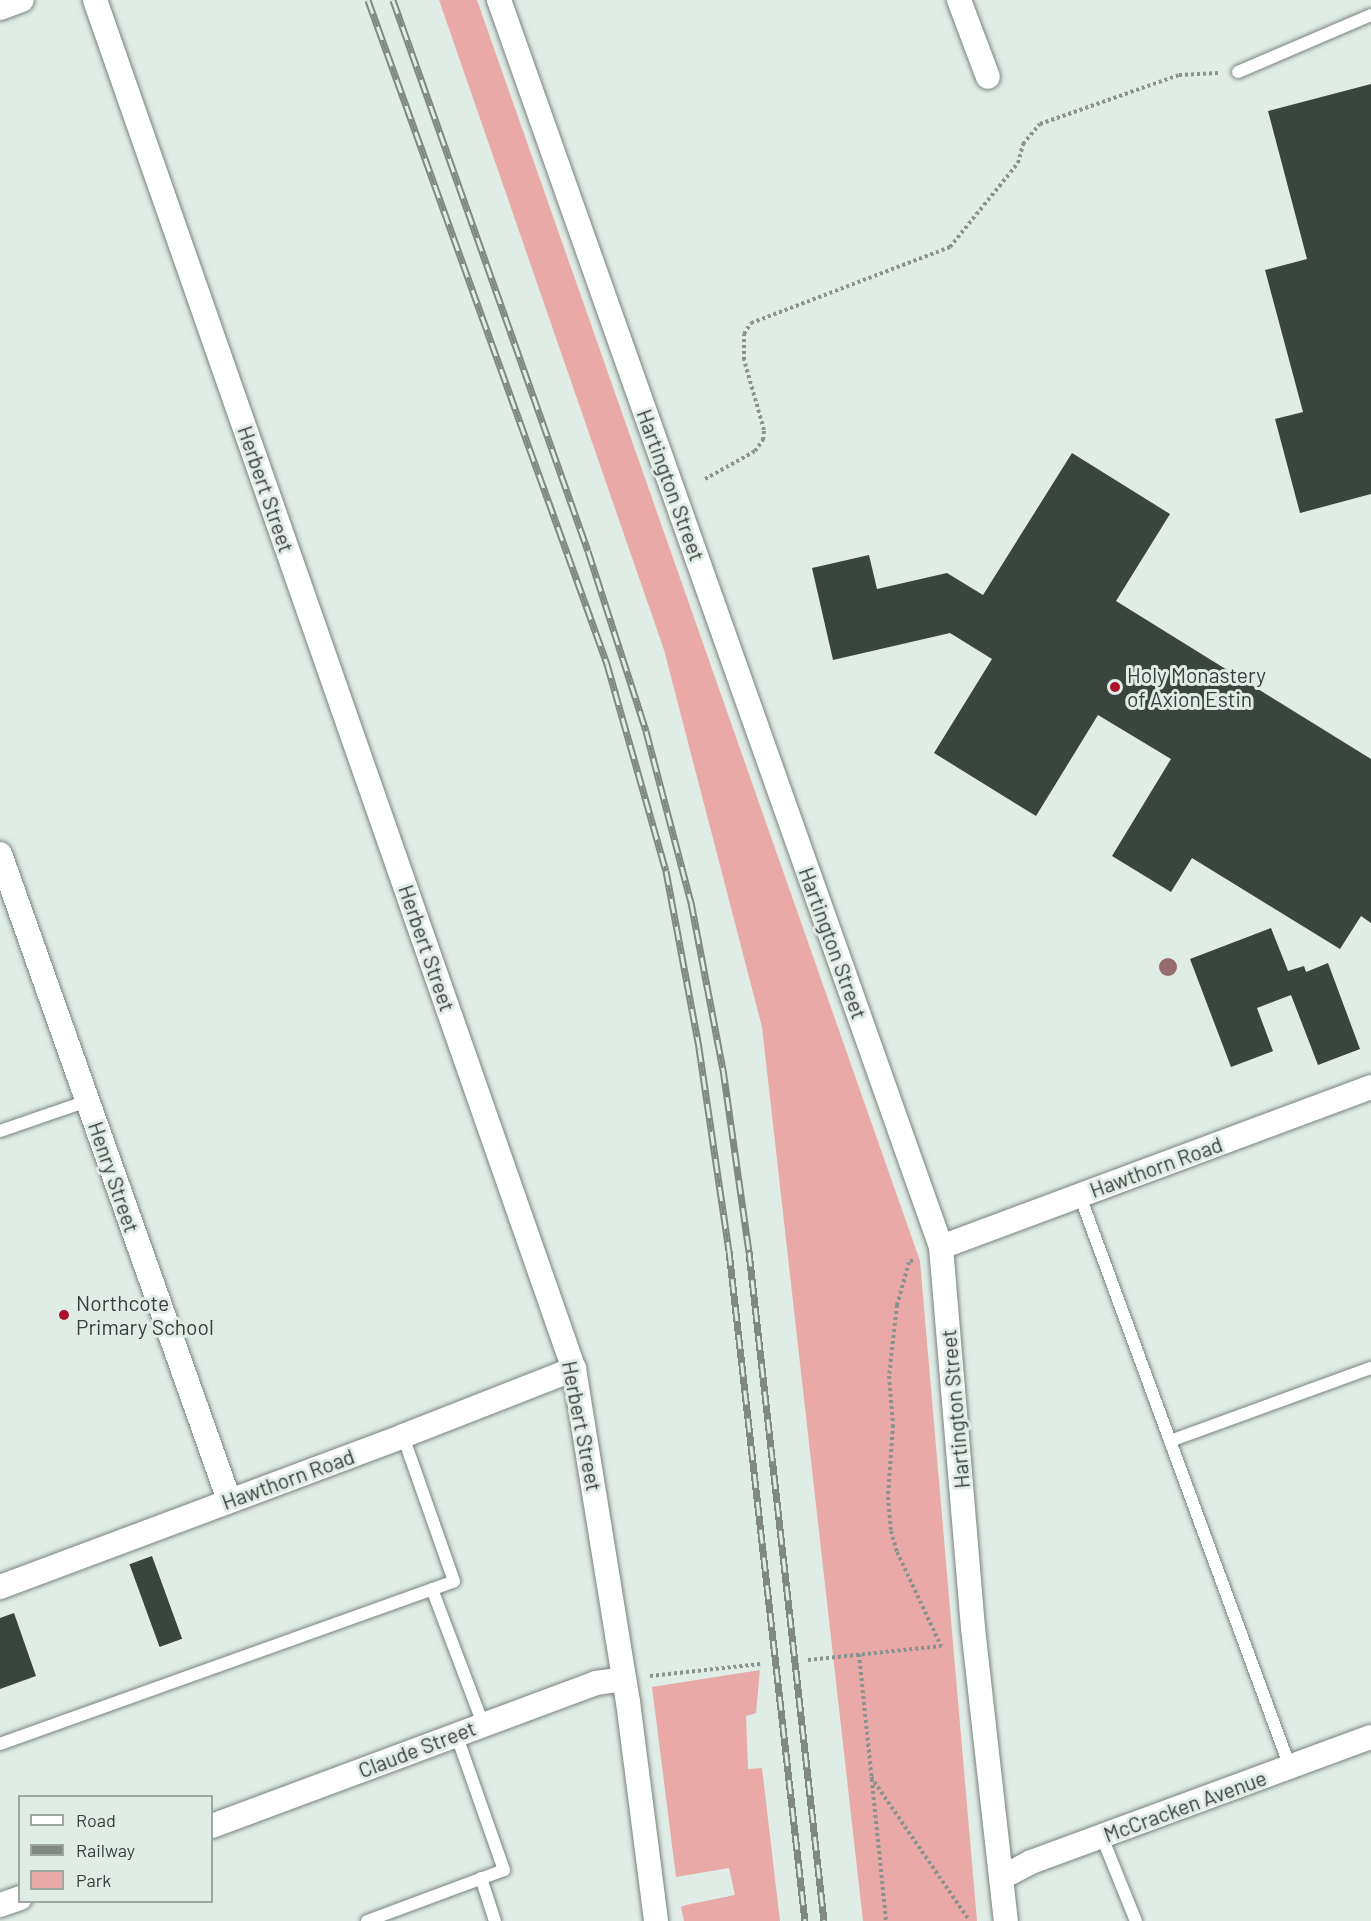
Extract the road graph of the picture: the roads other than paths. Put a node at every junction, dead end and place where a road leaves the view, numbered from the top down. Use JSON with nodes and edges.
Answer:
{"nodes":[{"id":1,"x":22,"y":0,"type":"edge"},
{"id":2,"x":95,"y":0,"type":"edge"},
{"id":3,"x":498,"y":0,"type":"edge"},
{"id":4,"x":959,"y":0,"type":"edge"},
{"id":5,"x":0,"y":8,"type":"edge"},
{"id":6,"x":1371,"y":15,"type":"edge"},
{"id":7,"x":1238,"y":72,"type":"road end"},
{"id":8,"x":988,"y":77,"type":"dead end"},
{"id":9,"x":0,"y":854,"type":"edge"},
{"id":10,"x":1371,"y":1087,"type":"edge"},
{"id":11,"x":87,"y":1101,"type":"junction"},
{"id":12,"x":0,"y":1131,"type":"edge"},
{"id":13,"x":1080,"y":1196,"type":"junction"},
{"id":14,"x":941,"y":1247,"type":"junction"},
{"id":15,"x":1371,"y":1368,"type":"edge"},
{"id":16,"x":574,"y":1369,"type":"junction"},
{"id":17,"x":403,"y":1436,"type":"junction"},
{"id":18,"x":1170,"y":1441,"type":"junction"},
{"id":19,"x":229,"y":1500,"type":"junction"},
{"id":20,"x":0,"y":1587,"type":"edge"},
{"id":21,"x":432,"y":1589,"type":"junction"},
{"id":22,"x":635,"y":1677,"type":"junction"},
{"id":23,"x":483,"y":1724,"type":"junction"},
{"id":24,"x":456,"y":1734,"type":"junction"},
{"id":25,"x":1371,"y":1737,"type":"edge"},
{"id":26,"x":0,"y":1744,"type":"edge"},
{"id":27,"x":1290,"y":1767,"type":"junction"},
{"id":28,"x":213,"y":1826,"type":"edge"},
{"id":29,"x":1102,"y":1837,"type":"junction"},
{"id":30,"x":481,"y":1878,"type":"junction"},
{"id":31,"x":1000,"y":1878,"type":"junction"},
{"id":32,"x":18,"y":1899,"type":"edge"},
{"id":33,"x":0,"y":1905,"type":"edge"},
{"id":34,"x":367,"y":1921,"type":"edge"},
{"id":35,"x":495,"y":1921,"type":"edge"},
{"id":36,"x":656,"y":1921,"type":"edge"},
{"id":37,"x":1006,"y":1921,"type":"edge"},
{"id":38,"x":1136,"y":1921,"type":"edge"}],
"edges":[{"from":1,"to":5,"type":"street"},
{"from":2,"to":16,"type":"street","name":"Herbert Street"},
{"from":3,"to":14,"type":"street","name":"Hartington Street"},
{"from":4,"to":8,"type":"street"},
{"from":6,"to":7,"type":"lane"},
{"from":9,"to":11,"type":"street","name":"Henry Street"},
{"from":10,"to":13,"type":"street","name":"Hawthorn Road"},
{"from":11,"to":12,"type":"lane"},
{"from":11,"to":19,"type":"street","name":"Henry Street"},
{"from":13,"to":14,"type":"street","name":"Hawthorn Road"},
{"from":13,"to":18,"type":"lane"},
{"from":14,"to":31,"type":"street","name":"Hartington Street"},
{"from":15,"to":18,"type":"lane"},
{"from":16,"to":17,"type":"street","name":"Hawthorn Road"},
{"from":16,"to":22,"type":"street","name":"Herbert Street"},
{"from":17,"to":19,"type":"street","name":"Hawthorn Road"},
{"from":17,"to":21,"type":"lane"},
{"from":18,"to":27,"type":"lane"},
{"from":19,"to":20,"type":"street","name":"Hawthorn Road"},
{"from":21,"to":23,"type":"lane"},
{"from":21,"to":26,"type":"lane"},
{"from":22,"to":23,"type":"street","name":"Claude Street"},
{"from":22,"to":36,"type":"street","name":"Herbert Street"},
{"from":23,"to":24,"type":"street","name":"Claude Street"},
{"from":24,"to":28,"type":"street","name":"Claude Street"},
{"from":24,"to":30,"type":"lane"},
{"from":25,"to":27,"type":"street","name":"McCracken Avenue"},
{"from":27,"to":29,"type":"street","name":"McCracken Avenue"},
{"from":29,"to":31,"type":"street","name":"McCracken Avenue"},
{"from":29,"to":38,"type":"lane"},
{"from":30,"to":34,"type":"lane"},
{"from":30,"to":35,"type":"lane"},
{"from":31,"to":37,"type":"street","name":"Hartington Street"},
{"from":32,"to":33,"type":"street"}]}
